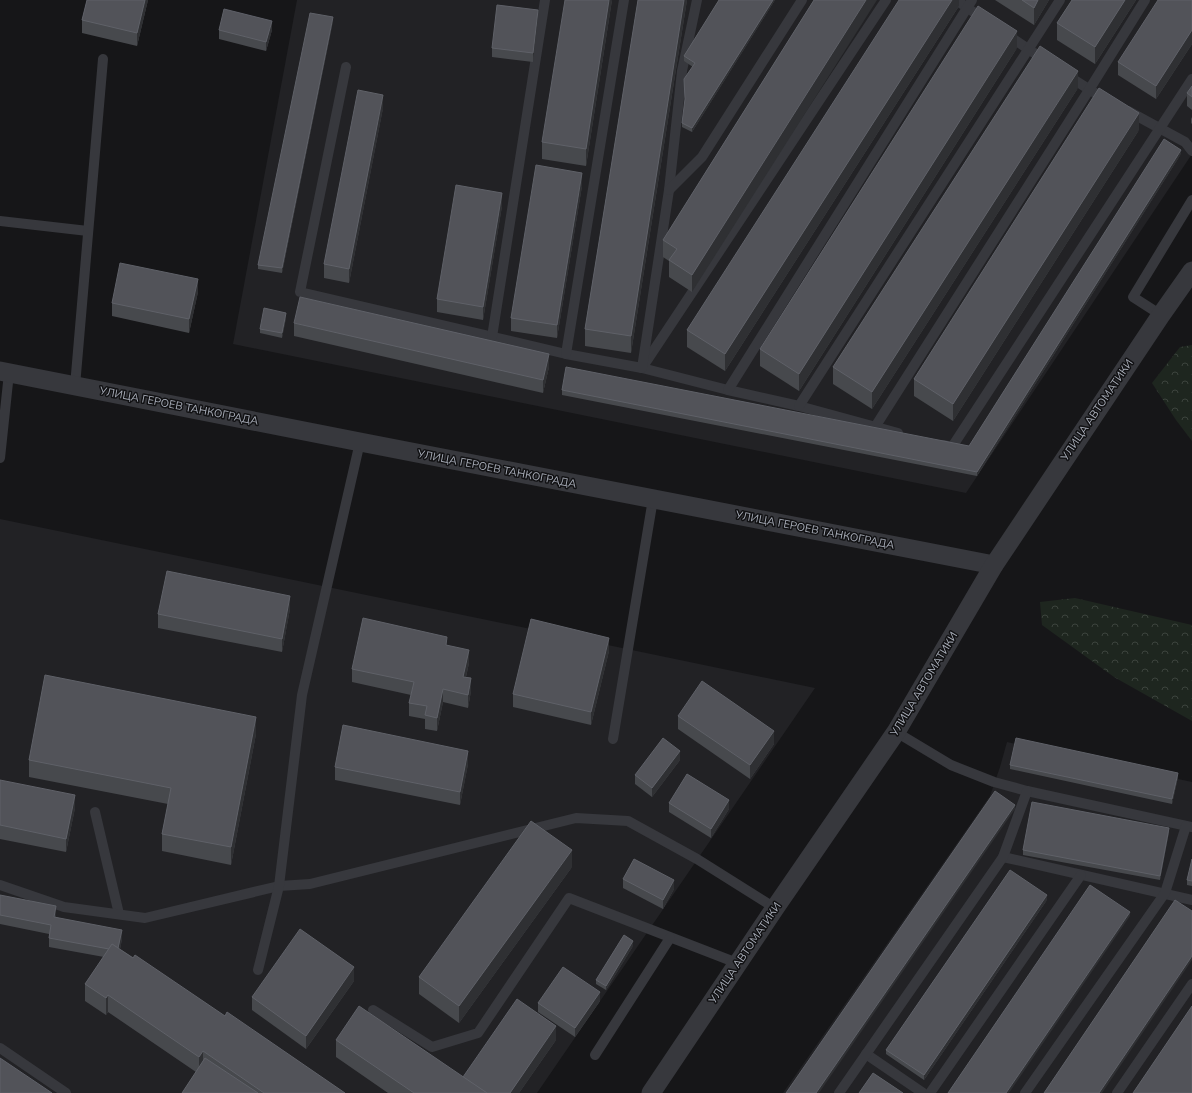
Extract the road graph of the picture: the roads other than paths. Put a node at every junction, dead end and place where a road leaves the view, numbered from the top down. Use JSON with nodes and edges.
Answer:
{"nodes":[{"id":1,"x":545,"y":0,"type":"edge"},
{"id":2,"x":624,"y":0,"type":"edge"},
{"id":3,"x":697,"y":0,"type":"edge"},
{"id":4,"x":802,"y":0,"type":"edge"},
{"id":5,"x":886,"y":0,"type":"edge"},
{"id":6,"x":956,"y":0,"type":"edge"},
{"id":7,"x":1060,"y":0,"type":"edge"},
{"id":8,"x":1145,"y":0,"type":"edge"},
{"id":9,"x":970,"y":4,"type":"edge"},
{"id":10,"x":1028,"y":50,"type":"junction"},
{"id":11,"x":103,"y":59,"type":"dead end"},
{"id":12,"x":346,"y":67,"type":"dead end"},
{"id":13,"x":1192,"y":79,"type":"edge"},
{"id":14,"x":1089,"y":90,"type":"junction"},
{"id":15,"x":1103,"y":98,"type":"edge"},
{"id":16,"x":1117,"y":105,"type":"edge"},
{"id":17,"x":1159,"y":128,"type":"junction"},
{"id":18,"x":1192,"y":151,"type":"edge"},
{"id":19,"x":669,"y":190,"type":"junction"},
{"id":20,"x":1192,"y":200,"type":"edge"},
{"id":21,"x":0,"y":222,"type":"edge"},
{"id":22,"x":88,"y":231,"type":"junction"},
{"id":23,"x":1191,"y":274,"type":"edge"},
{"id":24,"x":1161,"y":315,"type":"junction"},
{"id":25,"x":492,"y":337,"type":"junction"},
{"id":26,"x":566,"y":354,"type":"junction"},
{"id":27,"x":642,"y":368,"type":"junction"},
{"id":28,"x":4,"y":372,"type":"edge"},
{"id":29,"x":75,"y":386,"type":"junction"},
{"id":30,"x":728,"y":390,"type":"junction"},
{"id":31,"x":799,"y":406,"type":"junction"},
{"id":32,"x":875,"y":427,"type":"junction"},
{"id":33,"x":906,"y":435,"type":"edge"},
{"id":34,"x":360,"y":442,"type":"junction"},
{"id":35,"x":936,"y":443,"type":"edge"},
{"id":36,"x":0,"y":458,"type":"edge"},
{"id":37,"x":653,"y":499,"type":"junction"},
{"id":38,"x":994,"y":565,"type":"junction"},
{"id":39,"x":896,"y":732,"type":"junction"},
{"id":40,"x":613,"y":739,"type":"dead end"},
{"id":41,"x":1027,"y":791,"type":"junction"},
{"id":42,"x":95,"y":812,"type":"dead end"},
{"id":43,"x":1189,"y":827,"type":"edge"},
{"id":44,"x":1004,"y":857,"type":"junction"},
{"id":45,"x":1081,"y":874,"type":"junction"},
{"id":46,"x":0,"y":885,"type":"edge"},
{"id":47,"x":279,"y":886,"type":"junction"},
{"id":48,"x":1165,"y":893,"type":"junction"},
{"id":49,"x":1192,"y":900,"type":"edge"},
{"id":50,"x":775,"y":908,"type":"junction"},
{"id":51,"x":119,"y":914,"type":"junction"},
{"id":52,"x":670,"y":938,"type":"junction"},
{"id":53,"x":737,"y":964,"type":"junction"},
{"id":54,"x":258,"y":970,"type":"dead end"},
{"id":55,"x":1192,"y":984,"type":"edge"},
{"id":56,"x":373,"y":1010,"type":"dead end"},
{"id":57,"x":0,"y":1048,"type":"edge"},
{"id":58,"x":866,"y":1054,"type":"junction"},
{"id":59,"x":595,"y":1055,"type":"dead end"},
{"id":60,"x":66,"y":1093,"type":"edge"},
{"id":61,"x":650,"y":1093,"type":"edge"},
{"id":62,"x":839,"y":1093,"type":"edge"},
{"id":63,"x":923,"y":1093,"type":"edge"},
{"id":64,"x":930,"y":1093,"type":"edge"},
{"id":65,"x":1025,"y":1093,"type":"edge"},
{"id":66,"x":1117,"y":1093,"type":"edge"}],
"edges":[{"from":1,"to":25,"type":"lane"},
{"from":2,"to":26,"type":"lane"},
{"from":3,"to":19,"type":"lane"},
{"from":4,"to":19,"type":"lane"},
{"from":5,"to":27,"type":"lane"},
{"from":6,"to":9,"type":"lane"},
{"from":7,"to":10,"type":"lane"},
{"from":8,"to":14,"type":"lane"},
{"from":9,"to":10,"type":"lane"},
{"from":9,"to":30,"type":"lane"},
{"from":10,"to":14,"type":"lane"},
{"from":10,"to":31,"type":"lane"},
{"from":11,"to":22,"type":"lane"},
{"from":12,"to":25,"type":"lane"},
{"from":13,"to":17,"type":"lane"},
{"from":14,"to":15,"type":"lane"},
{"from":14,"to":32,"type":"lane"},
{"from":16,"to":17,"type":"lane"},
{"from":17,"to":18,"type":"lane"},
{"from":17,"to":35,"type":"lane"},
{"from":19,"to":27,"type":"lane"},
{"from":20,"to":24,"type":"lane"},
{"from":21,"to":22,"type":"lane"},
{"from":22,"to":29,"type":"lane"},
{"from":23,"to":24,"type":"street","name":"УЛИЦА АВТОМАТИКИ"},
{"from":24,"to":38,"type":"street","name":"УЛИЦА АВТОМАТИКИ"},
{"from":25,"to":26,"type":"lane"},
{"from":26,"to":27,"type":"lane"},
{"from":27,"to":30,"type":"lane"},
{"from":28,"to":29,"type":"street","name":"УЛИЦА ГЕРОЕВ ТАНКОГРАДА"},
{"from":28,"to":36,"type":"lane"},
{"from":29,"to":34,"type":"street","name":"УЛИЦА ГЕРОЕВ ТАНКОГРАДА"},
{"from":30,"to":31,"type":"lane"},
{"from":31,"to":32,"type":"lane"},
{"from":32,"to":33,"type":"lane"},
{"from":34,"to":37,"type":"street","name":"УЛИЦА ГЕРОЕВ ТАНКОГРАДА"},
{"from":34,"to":47,"type":"lane"},
{"from":37,"to":38,"type":"street","name":"УЛИЦА ГЕРОЕВ ТАНКОГРАДА"},
{"from":37,"to":40,"type":"lane"},
{"from":38,"to":39,"type":"street","name":"УЛИЦА АВТОМАТИКИ"},
{"from":39,"to":41,"type":"lane"},
{"from":39,"to":50,"type":"street","name":"УЛИЦА АВТОМАТИКИ"},
{"from":41,"to":43,"type":"lane"},
{"from":41,"to":44,"type":"lane"},
{"from":42,"to":51,"type":"lane"},
{"from":43,"to":48,"type":"lane"},
{"from":44,"to":45,"type":"lane"},
{"from":44,"to":58,"type":"lane"},
{"from":45,"to":48,"type":"lane"},
{"from":45,"to":64,"type":"lane"},
{"from":46,"to":51,"type":"lane"},
{"from":47,"to":50,"type":"lane"},
{"from":47,"to":51,"type":"lane"},
{"from":47,"to":54,"type":"lane"},
{"from":48,"to":49,"type":"lane"},
{"from":48,"to":65,"type":"lane"},
{"from":50,"to":53,"type":"street","name":"УЛИЦА АВТОМАТИКИ"},
{"from":52,"to":53,"type":"lane"},
{"from":52,"to":56,"type":"lane"},
{"from":52,"to":59,"type":"lane"},
{"from":53,"to":61,"type":"street","name":"УЛИЦА АВТОМАТИКИ"},
{"from":55,"to":66,"type":"lane"},
{"from":57,"to":60,"type":"lane"},
{"from":58,"to":62,"type":"lane"},
{"from":58,"to":63,"type":"lane"}]}
